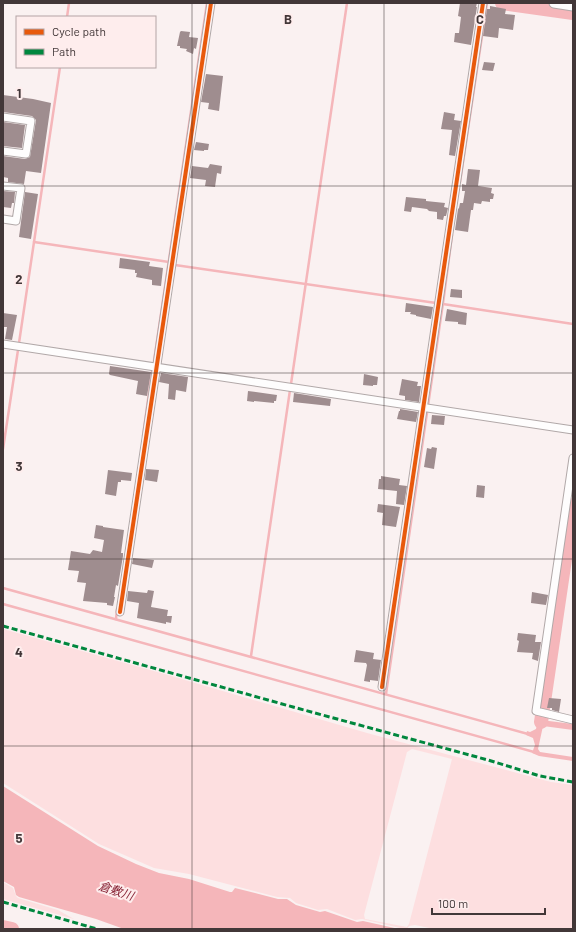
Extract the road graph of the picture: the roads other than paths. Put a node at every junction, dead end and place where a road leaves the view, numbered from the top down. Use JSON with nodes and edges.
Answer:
{"nodes":[{"id":1,"x":211,"y":3,"type":"edge"},
{"id":2,"x":483,"y":3,"type":"edge"},
{"id":3,"x":554,"y":3,"type":"edge"},
{"id":4,"x":573,"y":6,"type":"edge"},
{"id":5,"x":3,"y":117,"type":"edge"},
{"id":6,"x":3,"y":151,"type":"edge"},
{"id":7,"x":3,"y":186,"type":"edge"},
{"id":8,"x":3,"y":219,"type":"edge"},
{"id":9,"x":3,"y":344,"type":"edge"},
{"id":10,"x":157,"y":367,"type":"junction"},
{"id":11,"x":427,"y":408,"type":"junction"},
{"id":12,"x":573,"y":430,"type":"edge"},
{"id":13,"x":573,"y":458,"type":"edge"},
{"id":14,"x":120,"y":612,"type":"dead end"},
{"id":15,"x":382,"y":687,"type":"dead end"},
{"id":16,"x":573,"y":720,"type":"edge"}],
"edges":[{"from":1,"to":10,"type":"street"},
{"from":2,"to":11,"type":"street"},
{"from":3,"to":4,"type":"street"},
{"from":5,"to":6,"type":"street"},
{"from":7,"to":8,"type":"street"},
{"from":9,"to":10,"type":"street"},
{"from":10,"to":11,"type":"street"},
{"from":10,"to":14,"type":"street"},
{"from":11,"to":12,"type":"street"},
{"from":11,"to":15,"type":"street"},
{"from":13,"to":16,"type":"street"}]}
